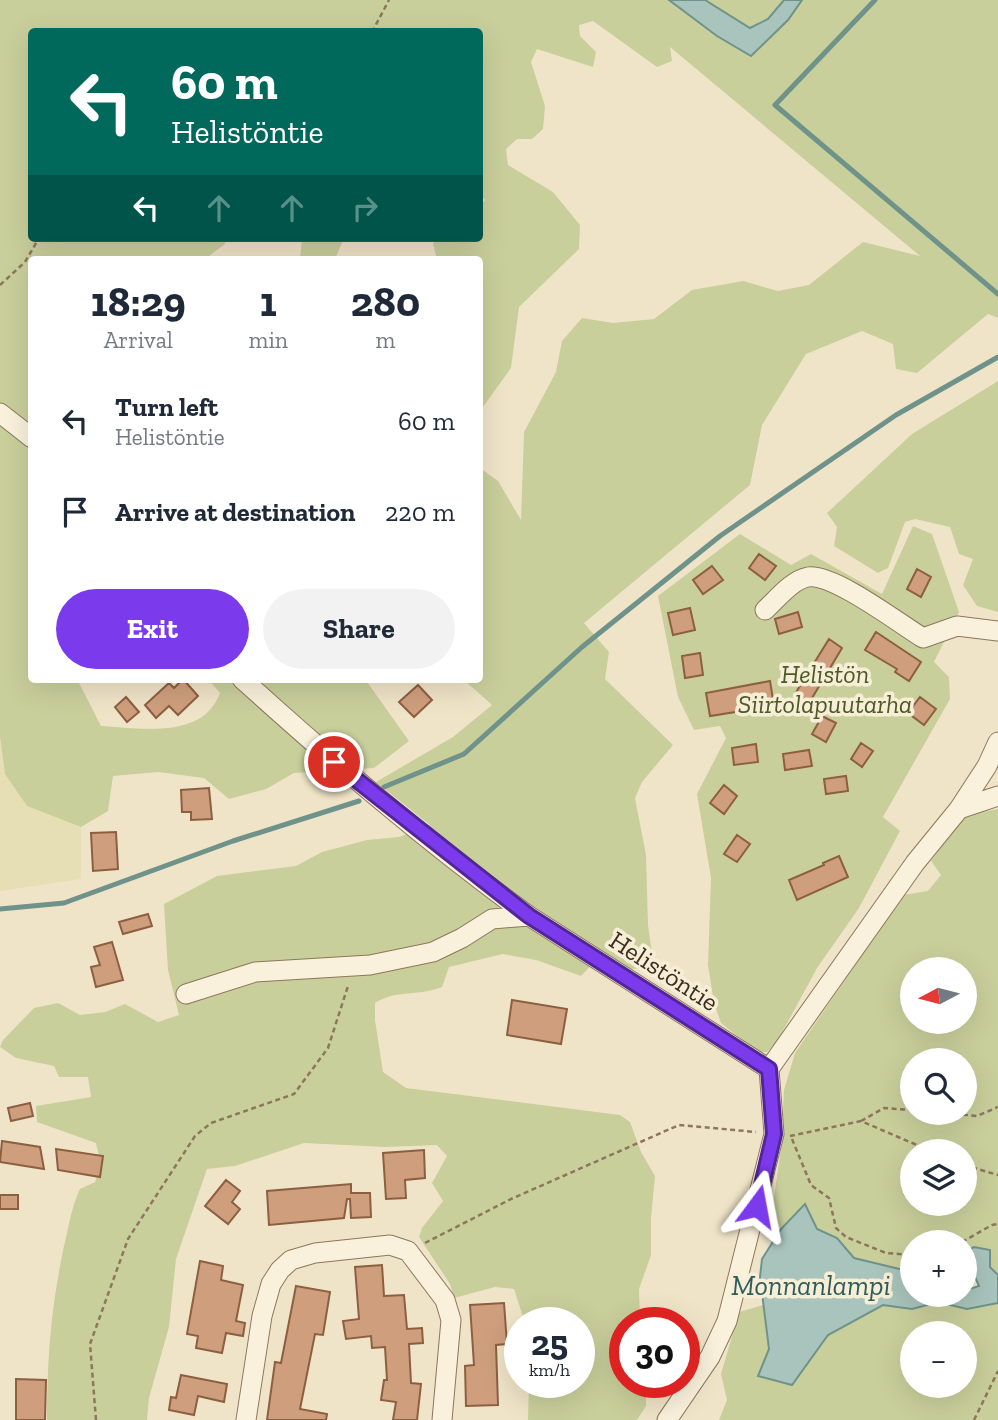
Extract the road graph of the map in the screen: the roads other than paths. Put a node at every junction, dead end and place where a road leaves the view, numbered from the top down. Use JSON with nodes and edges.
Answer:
{"nodes":[{"id":1,"x":0,"y":413,"type":"edge"},
{"id":2,"x":28,"y":435,"type":"edge"},
{"id":3,"x":765,"y":610,"type":"dead end"},
{"id":4,"x":998,"y":631,"type":"edge"},
{"id":5,"x":246,"y":683,"type":"edge"},
{"id":6,"x":998,"y":742,"type":"edge"},
{"id":7,"x":998,"y":796,"type":"edge"},
{"id":8,"x":959,"y":809,"type":"junction"},
{"id":9,"x":529,"y":916,"type":"junction"},
{"id":10,"x":186,"y":994,"type":"dead end"},
{"id":11,"x":769,"y":1069,"type":"junction"},
{"id":12,"x":246,"y":1420,"type":"edge"},
{"id":13,"x":442,"y":1420,"type":"edge"},
{"id":14,"x":667,"y":1420,"type":"edge"}],
"edges":[{"from":1,"to":2,"type":"street"},
{"from":3,"to":4,"type":"street"},
{"from":5,"to":9,"type":"street","name":"Helistöntie"},
{"from":6,"to":8,"type":"street"},
{"from":7,"to":8,"type":"street"},
{"from":8,"to":11,"type":"street"},
{"from":9,"to":10,"type":"street"},
{"from":9,"to":11,"type":"street","name":"Helistöntie"},
{"from":11,"to":14,"type":"street"},
{"from":12,"to":13,"type":"street"}]}
